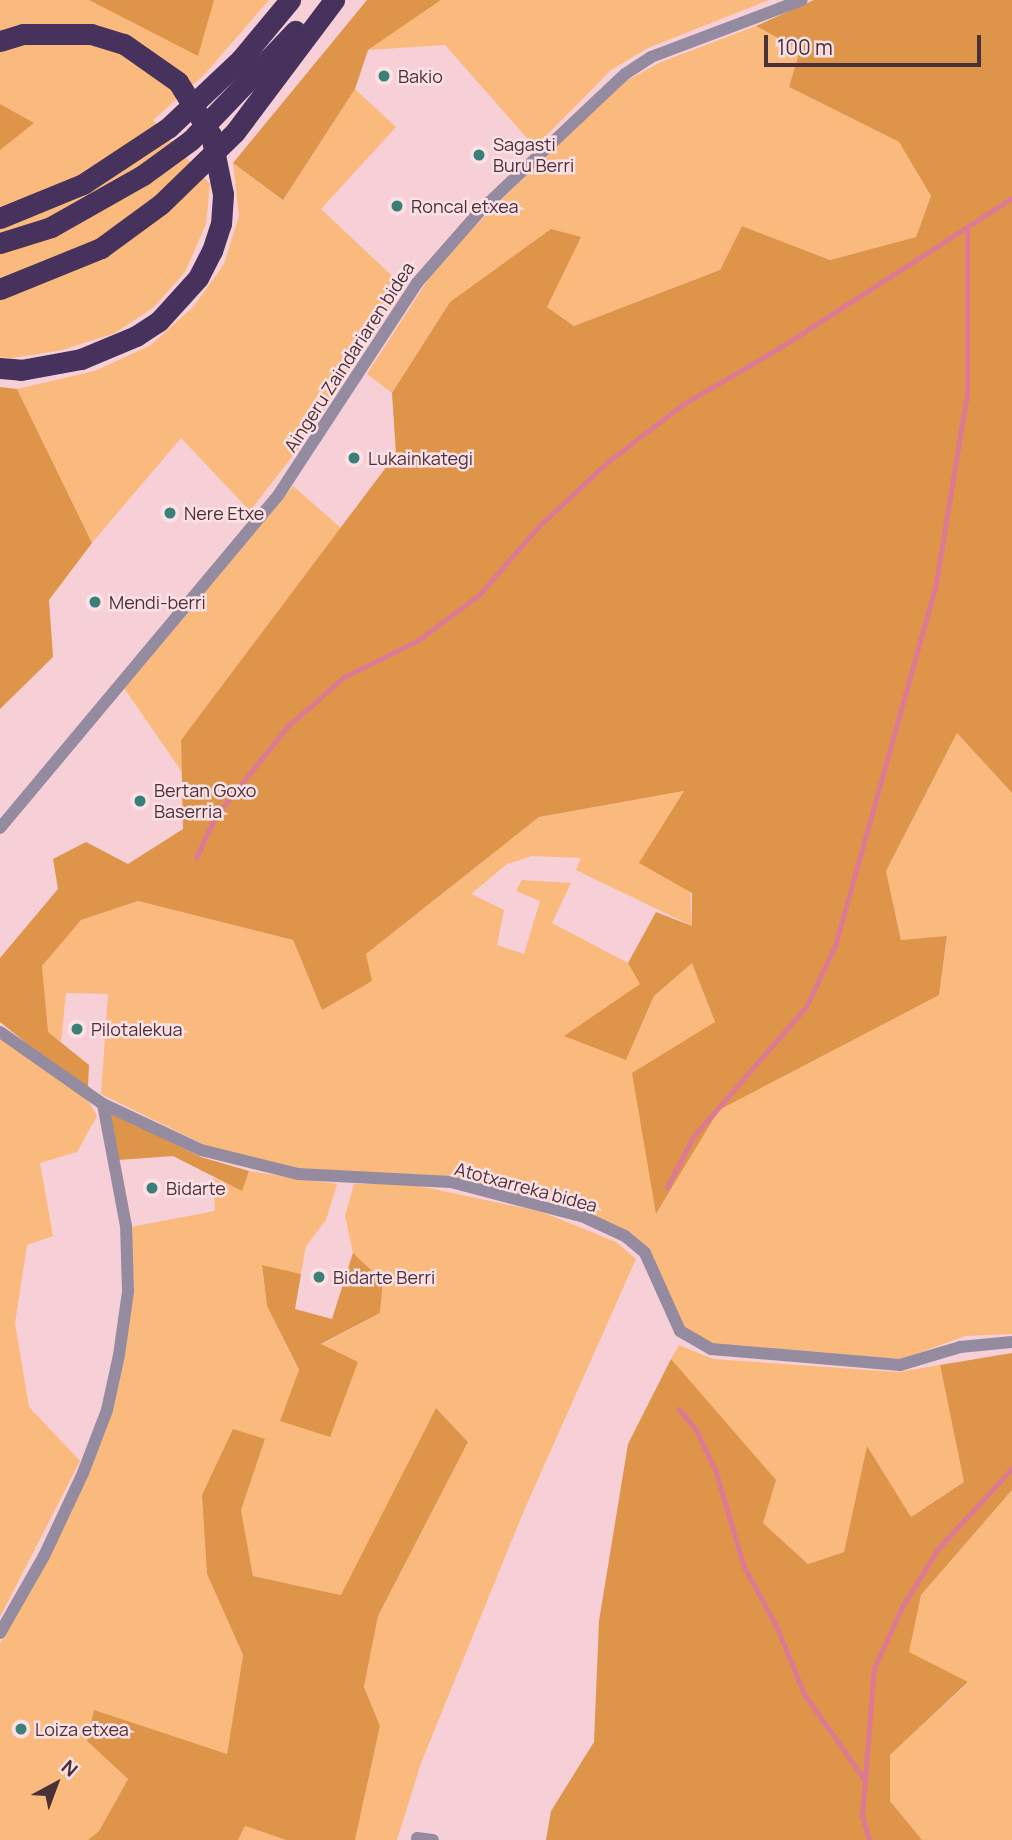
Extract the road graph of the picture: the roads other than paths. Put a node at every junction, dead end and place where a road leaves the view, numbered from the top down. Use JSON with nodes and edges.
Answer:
{"nodes":[{"id":1,"x":290,"y":0,"type":"edge"},
{"id":2,"x":323,"y":0,"type":"edge"},
{"id":3,"x":334,"y":0,"type":"edge"},
{"id":4,"x":802,"y":0,"type":"edge"},
{"id":5,"x":0,"y":41,"type":"edge"},
{"id":6,"x":0,"y":218,"type":"edge"},
{"id":7,"x":0,"y":243,"type":"edge"},
{"id":8,"x":0,"y":289,"type":"edge"},
{"id":9,"x":0,"y":368,"type":"edge"},
{"id":10,"x":0,"y":828,"type":"edge"},
{"id":11,"x":0,"y":1031,"type":"edge"},
{"id":12,"x":103,"y":1104,"type":"junction"},
{"id":13,"x":1012,"y":1342,"type":"edge"},
{"id":14,"x":0,"y":1633,"type":"edge"},
{"id":15,"x":417,"y":1838,"type":"dead end"},
{"id":16,"x":433,"y":1840,"type":"edge"}],
"edges":[{"from":1,"to":6,"type":"highway"},
{"from":2,"to":7,"type":"highway"},
{"from":3,"to":8,"type":"highway"},
{"from":4,"to":10,"type":"street","name":"Aingeru Zaindariaren bidea"},
{"from":5,"to":9,"type":"highway","bridge":true},
{"from":11,"to":12,"type":"street","name":"Atotxarreka bidea"},
{"from":12,"to":13,"type":"street","name":"Atotxarreka bidea"},
{"from":12,"to":14,"type":"street"},
{"from":15,"to":16,"type":"street"}]}
